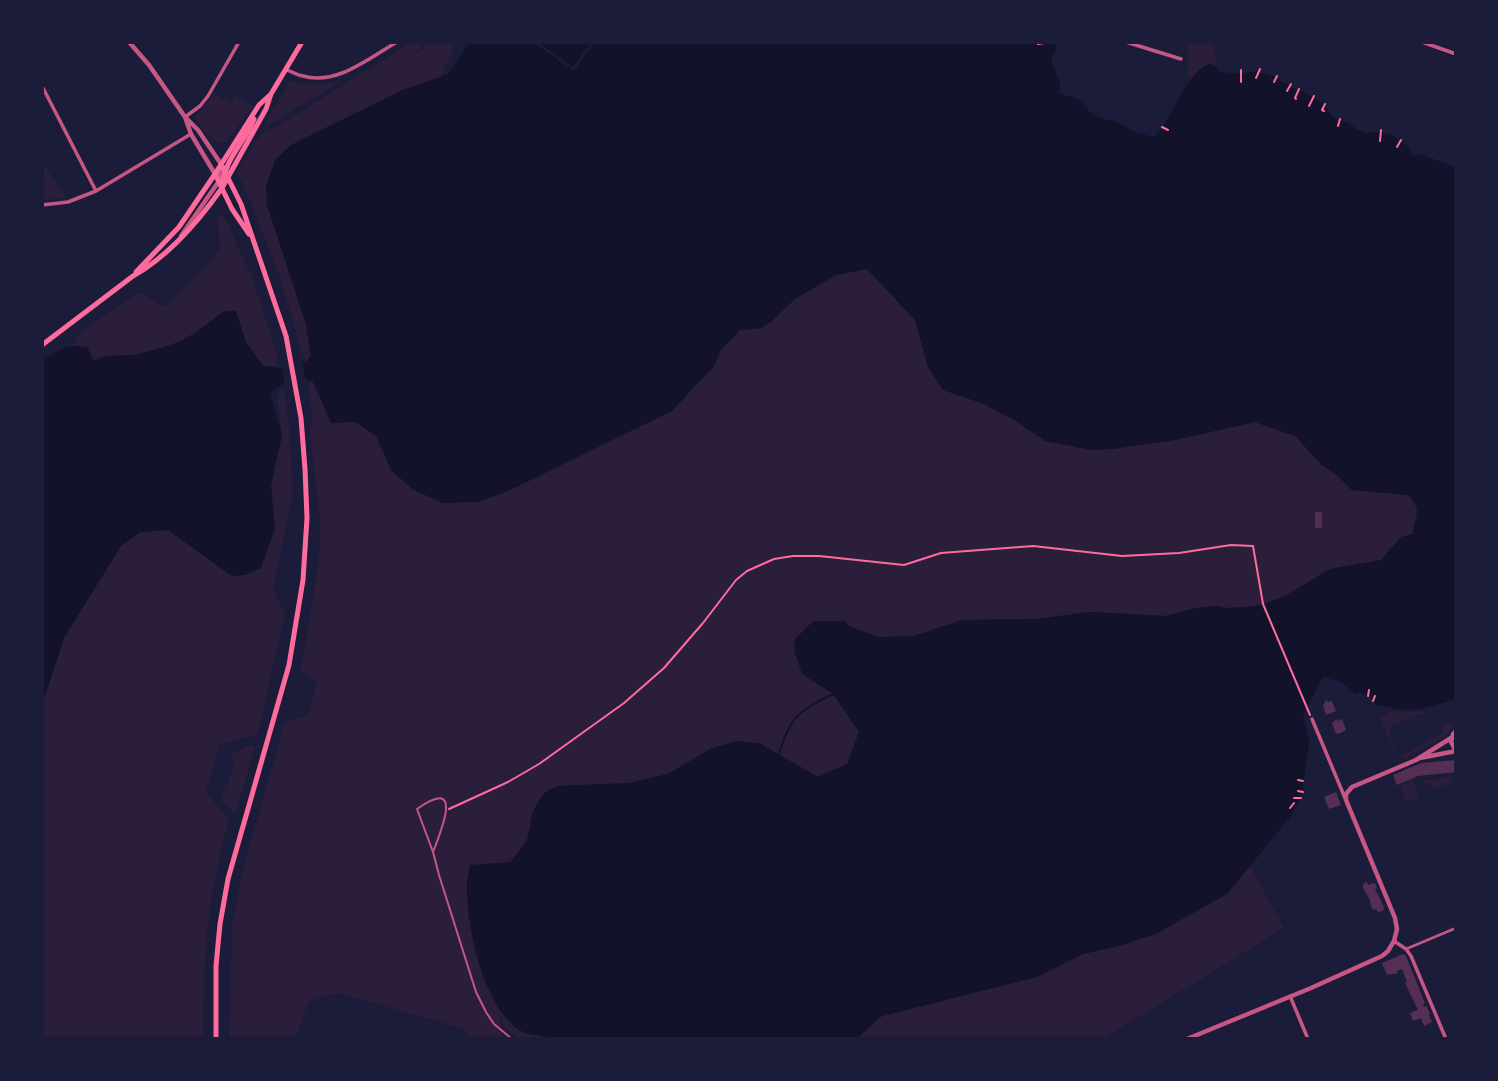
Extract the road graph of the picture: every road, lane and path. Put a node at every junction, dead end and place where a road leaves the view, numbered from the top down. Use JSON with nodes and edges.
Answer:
{"nodes":[{"id":1,"x":129,"y":42,"type":"edge"},
{"id":2,"x":239,"y":42,"type":"edge"},
{"id":3,"x":302,"y":42,"type":"edge"},
{"id":4,"x":397,"y":42,"type":"edge"},
{"id":5,"x":1051,"y":42,"type":"edge"},
{"id":6,"x":1126,"y":42,"type":"edge"},
{"id":7,"x":1422,"y":42,"type":"edge"},
{"id":8,"x":1038,"y":44,"type":"dead end"},
{"id":9,"x":1456,"y":54,"type":"edge"},
{"id":10,"x":1181,"y":59,"type":"dead end"},
{"id":11,"x":286,"y":69,"type":"junction"},
{"id":12,"x":1260,"y":69,"type":"dead end"},
{"id":13,"x":1241,"y":70,"type":"dead end"},
{"id":14,"x":1278,"y":76,"type":"dead end"},
{"id":15,"x":1256,"y":78,"type":"dead end"},
{"id":16,"x":1241,"y":82,"type":"dead end"},
{"id":17,"x":1274,"y":82,"type":"dead end"},
{"id":18,"x":1291,"y":84,"type":"dead end"},
{"id":19,"x":42,"y":86,"type":"edge"},
{"id":20,"x":1299,"y":89,"type":"dead end"},
{"id":21,"x":1287,"y":91,"type":"dead end"},
{"id":22,"x":271,"y":94,"type":"junction"},
{"id":23,"x":1314,"y":96,"type":"dead end"},
{"id":24,"x":1296,"y":99,"type":"dead end"},
{"id":25,"x":1325,"y":104,"type":"dead end"},
{"id":26,"x":1309,"y":106,"type":"dead end"},
{"id":27,"x":1324,"y":111,"type":"dead end"},
{"id":28,"x":185,"y":117,"type":"junction"},
{"id":29,"x":1340,"y":119,"type":"dead end"},
{"id":30,"x":1338,"y":126,"type":"dead end"},
{"id":31,"x":1163,"y":127,"type":"dead end"},
{"id":32,"x":1168,"y":130,"type":"dead end"},
{"id":33,"x":1381,"y":130,"type":"dead end"},
{"id":34,"x":191,"y":134,"type":"junction"},
{"id":35,"x":1401,"y":140,"type":"dead end"},
{"id":36,"x":1380,"y":141,"type":"dead end"},
{"id":37,"x":1397,"y":147,"type":"dead end"},
{"id":38,"x":223,"y":167,"type":"junction"},
{"id":39,"x":215,"y":174,"type":"junction"},
{"id":40,"x":228,"y":177,"type":"junction"},
{"id":41,"x":220,"y":184,"type":"junction"},
{"id":42,"x":96,"y":191,"type":"junction"},
{"id":43,"x":42,"y":205,"type":"edge"},
{"id":44,"x":253,"y":240,"type":"junction"},
{"id":45,"x":133,"y":276,"type":"junction"},
{"id":46,"x":42,"y":345,"type":"edge"},
{"id":47,"x":1369,"y":690,"type":"dead end"},
{"id":48,"x":1375,"y":695,"type":"dead end"},
{"id":49,"x":1368,"y":696,"type":"dead end"},
{"id":50,"x":1373,"y":701,"type":"dead end"},
{"id":51,"x":1308,"y":710,"type":"dead end"},
{"id":52,"x":1312,"y":719,"type":"dead end"},
{"id":53,"x":1456,"y":731,"type":"edge"},
{"id":54,"x":1451,"y":738,"type":"junction"},
{"id":55,"x":1456,"y":751,"type":"edge"},
{"id":56,"x":1416,"y":760,"type":"junction"},
{"id":57,"x":1298,"y":780,"type":"dead end"},
{"id":58,"x":1303,"y":781,"type":"dead end"},
{"id":59,"x":1298,"y":791,"type":"dead end"},
{"id":60,"x":1303,"y":792,"type":"dead end"},
{"id":61,"x":1294,"y":798,"type":"dead end"},
{"id":62,"x":1301,"y":798,"type":"dead end"},
{"id":63,"x":1346,"y":800,"type":"junction"},
{"id":64,"x":1292,"y":805,"type":"dead end"},
{"id":65,"x":1295,"y":808,"type":"dead end"},
{"id":66,"x":447,"y":810,"type":"junction"},
{"id":67,"x":433,"y":852,"type":"junction"},
{"id":68,"x":1456,"y":928,"type":"edge"},
{"id":69,"x":1394,"y":941,"type":"junction"},
{"id":70,"x":1406,"y":948,"type":"junction"},
{"id":71,"x":1290,"y":996,"type":"junction"},
{"id":72,"x":216,"y":1039,"type":"edge"},
{"id":73,"x":512,"y":1039,"type":"edge"},
{"id":74,"x":1187,"y":1039,"type":"edge"},
{"id":75,"x":1308,"y":1039,"type":"edge"},
{"id":76,"x":1446,"y":1039,"type":"edge"}],
"edges":[{"from":1,"to":28,"type":"street"},
{"from":2,"to":28,"type":"street"},
{"from":3,"to":11,"type":"main road"},
{"from":4,"to":11,"type":"street"},
{"from":5,"to":8,"type":"path"},
{"from":6,"to":10,"type":"street"},
{"from":7,"to":9,"type":"street"},
{"from":11,"to":22,"type":"main road"},
{"from":12,"to":15,"type":"path"},
{"from":13,"to":16,"type":"path"},
{"from":14,"to":17,"type":"path"},
{"from":18,"to":21,"type":"path"},
{"from":19,"to":42,"type":"street"},
{"from":20,"to":24,"type":"path"},
{"from":22,"to":38,"type":"main road"},
{"from":22,"to":40,"type":"main road"},
{"from":23,"to":26,"type":"path"},
{"from":25,"to":27,"type":"path"},
{"from":28,"to":34,"type":"street"},
{"from":28,"to":38,"type":"street"},
{"from":29,"to":30,"type":"path"},
{"from":31,"to":32,"type":"path"},
{"from":33,"to":36,"type":"path"},
{"from":34,"to":39,"type":"street"},
{"from":34,"to":42,"type":"street"},
{"from":35,"to":37,"type":"path"},
{"from":38,"to":39,"type":"main road"},
{"from":38,"to":40,"type":"main road"},
{"from":38,"to":41,"type":"main road"},
{"from":39,"to":41,"type":"main road"},
{"from":39,"to":45,"type":"main road"},
{"from":40,"to":41,"type":"main road"},
{"from":40,"to":44,"type":"main road"},
{"from":41,"to":44,"type":"main road"},
{"from":41,"to":45,"type":"main road"},
{"from":42,"to":43,"type":"street"},
{"from":44,"to":72,"type":"main road"},
{"from":45,"to":46,"type":"main road"},
{"from":47,"to":49,"type":"path"},
{"from":48,"to":50,"type":"path"},
{"from":51,"to":66,"type":"path"},
{"from":52,"to":63,"type":"street"},
{"from":53,"to":54,"type":"street"},
{"from":54,"to":55,"type":"street"},
{"from":54,"to":56,"type":"street"},
{"from":55,"to":56,"type":"street"},
{"from":56,"to":63,"type":"street"},
{"from":57,"to":58,"type":"path"},
{"from":59,"to":60,"type":"path"},
{"from":61,"to":62,"type":"path"},
{"from":63,"to":69,"type":"street"},
{"from":64,"to":65,"type":"path"},
{"from":66,"to":67,"type":"lane"},
{"from":66,"to":67,"type":"lane"},
{"from":67,"to":73,"type":"lane"},
{"from":68,"to":70,"type":"street"},
{"from":69,"to":70,"type":"street"},
{"from":69,"to":71,"type":"street"},
{"from":70,"to":76,"type":"street"},
{"from":71,"to":74,"type":"street"},
{"from":71,"to":75,"type":"street"}]}
